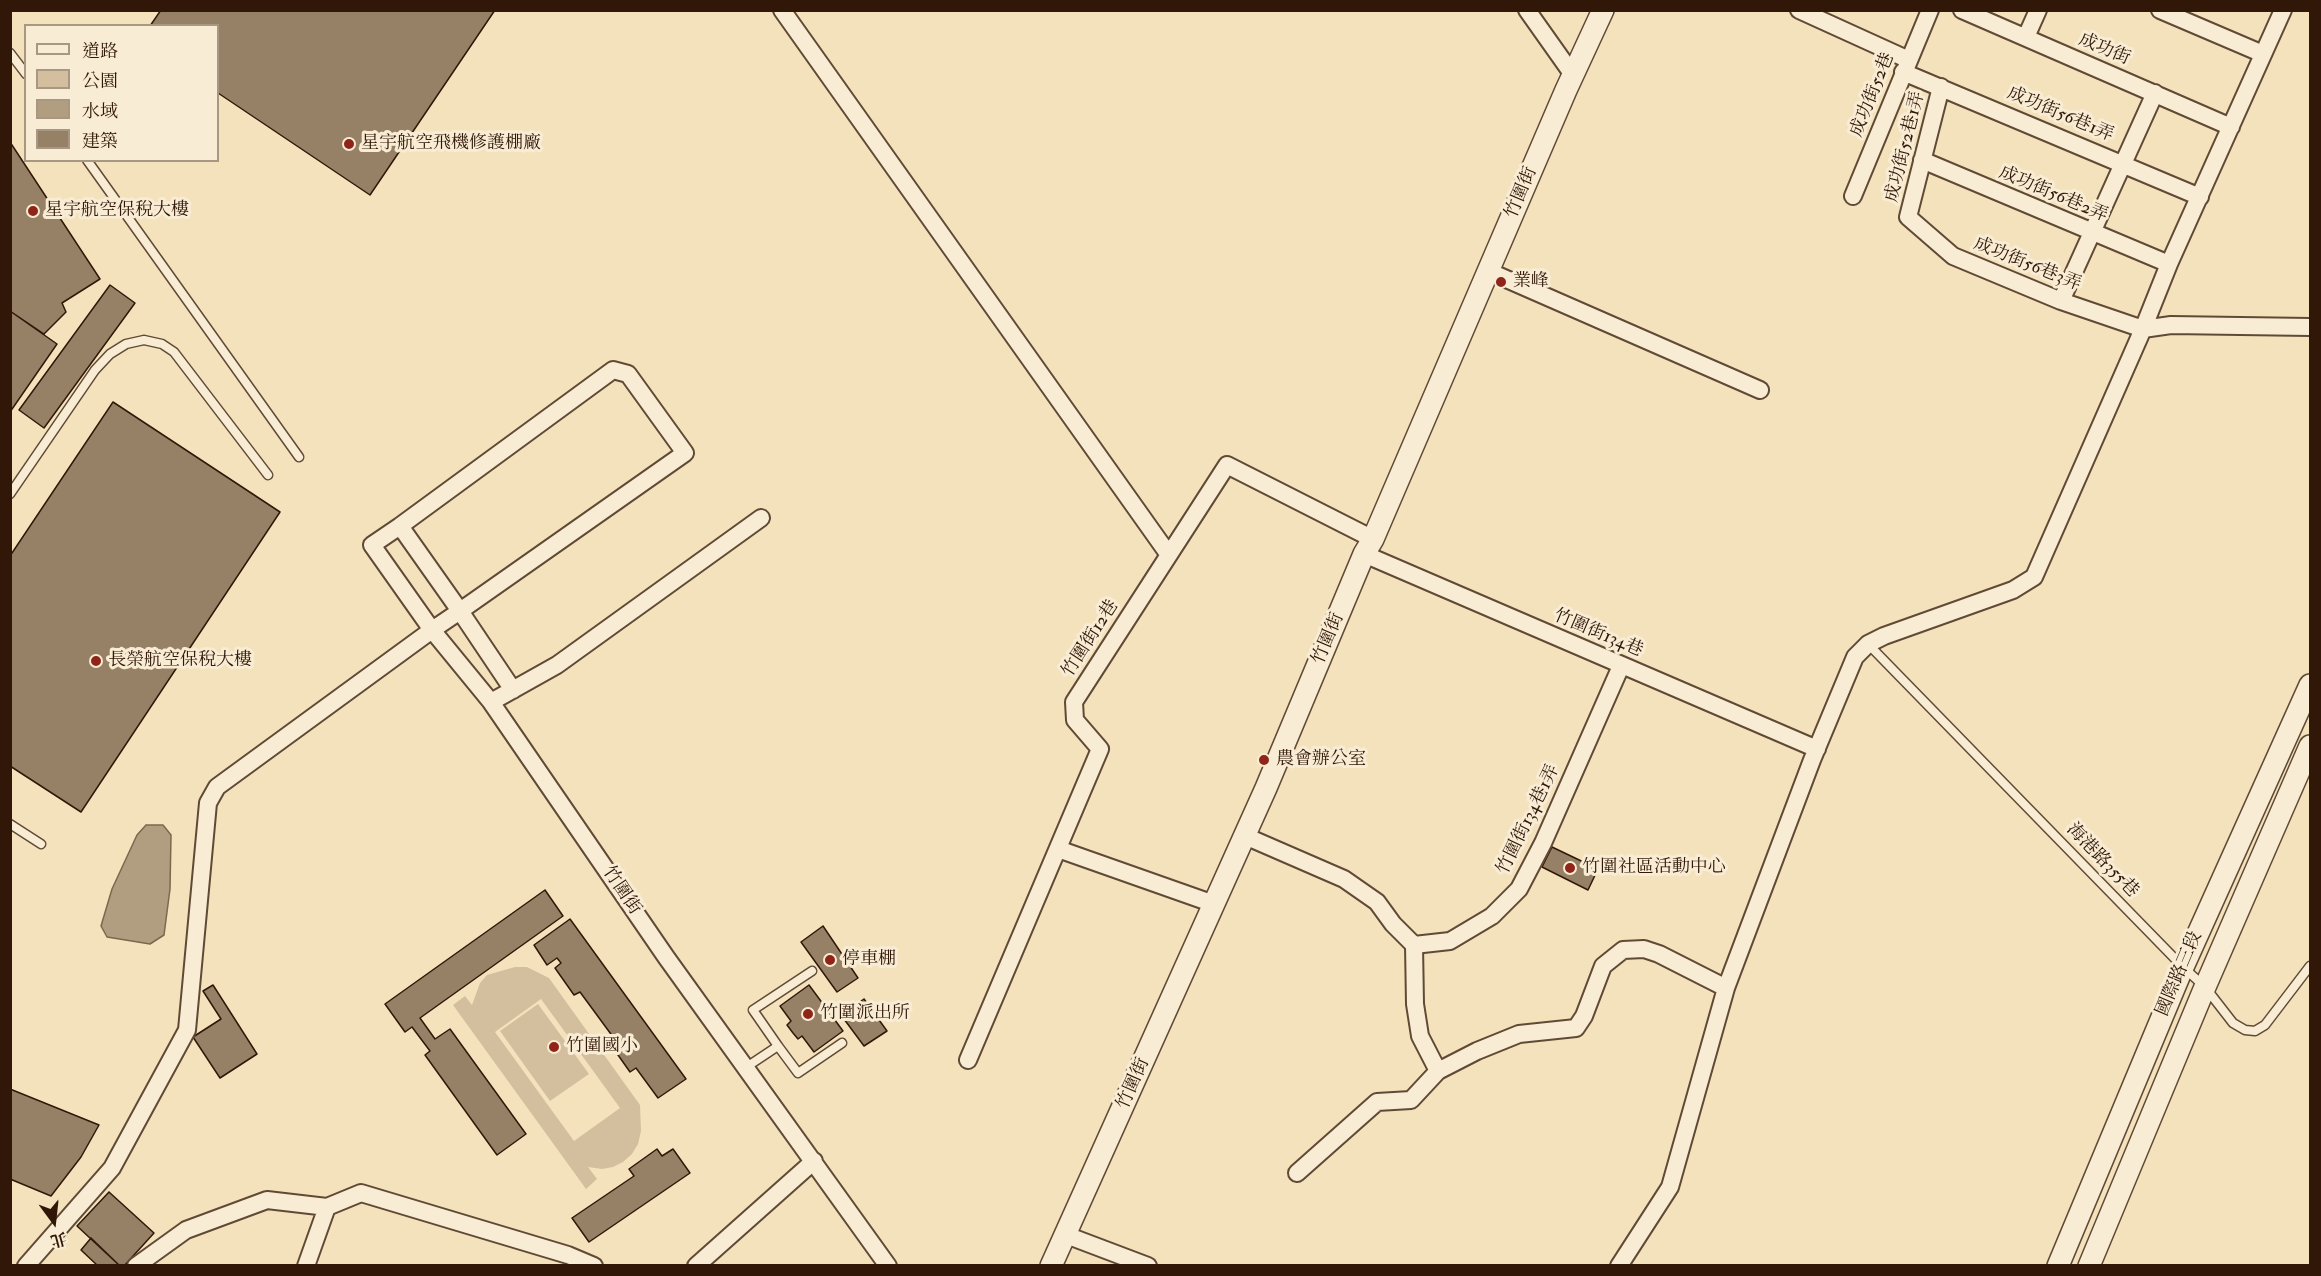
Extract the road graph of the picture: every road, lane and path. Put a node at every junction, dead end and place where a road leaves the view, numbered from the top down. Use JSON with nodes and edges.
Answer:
{"nodes":[{"id":1,"x":782,"y":10,"type":"edge"},
{"id":2,"x":1527,"y":10,"type":"edge"},
{"id":3,"x":1603,"y":10,"type":"edge"},
{"id":4,"x":1799,"y":10,"type":"edge"},
{"id":5,"x":1930,"y":10,"type":"edge"},
{"id":6,"x":1962,"y":10,"type":"edge"},
{"id":7,"x":2038,"y":10,"type":"edge"},
{"id":8,"x":2160,"y":10,"type":"edge"},
{"id":9,"x":2283,"y":10,"type":"edge"},
{"id":10,"x":2026,"y":37,"type":"junction"},
{"id":11,"x":10,"y":53,"type":"edge"},
{"id":12,"x":2264,"y":54,"type":"junction"},
{"id":13,"x":1906,"y":66,"type":"junction"},
{"id":14,"x":24,"y":71,"type":"edge"},
{"id":15,"x":1573,"y":75,"type":"junction"},
{"id":16,"x":1941,"y":87,"type":"junction"},
{"id":17,"x":2155,"y":93,"type":"junction"},
{"id":18,"x":2230,"y":127,"type":"junction"},
{"id":19,"x":1922,"y":160,"type":"junction"},
{"id":20,"x":88,"y":162,"type":"edge"},
{"id":21,"x":2123,"y":163,"type":"junction"},
{"id":22,"x":1853,"y":196,"type":"dead end"},
{"id":23,"x":2200,"y":197,"type":"junction"},
{"id":24,"x":1908,"y":217,"type":"joint"},
{"id":25,"x":2092,"y":233,"type":"junction"},
{"id":26,"x":2169,"y":264,"type":"junction"},
{"id":27,"x":1488,"y":271,"type":"junction"},
{"id":28,"x":2061,"y":302,"type":"junction"},
{"id":29,"x":2310,"y":327,"type":"edge"},
{"id":30,"x":2143,"y":329,"type":"junction"},
{"id":31,"x":1760,"y":390,"type":"dead end"},
{"id":32,"x":299,"y":457,"type":"dead end"},
{"id":33,"x":268,"y":475,"type":"dead end"},
{"id":34,"x":10,"y":494,"type":"edge"},
{"id":35,"x":761,"y":518,"type":"dead end"},
{"id":36,"x":400,"y":526,"type":"junction"},
{"id":37,"x":1369,"y":546,"type":"junction"},
{"id":38,"x":1168,"y":555,"type":"junction"},
{"id":39,"x":460,"y":611,"type":"junction"},
{"id":40,"x":432,"y":630,"type":"junction"},
{"id":41,"x":1868,"y":644,"type":"junction"},
{"id":42,"x":1621,"y":666,"type":"junction"},
{"id":43,"x":2310,"y":685,"type":"edge"},
{"id":44,"x":513,"y":690,"type":"junction"},
{"id":45,"x":491,"y":702,"type":"junction"},
{"id":46,"x":2310,"y":746,"type":"edge"},
{"id":47,"x":1817,"y":749,"type":"junction"},
{"id":48,"x":10,"y":824,"type":"edge"},
{"id":49,"x":1245,"y":836,"type":"junction"},
{"id":50,"x":41,"y":844,"type":"dead end"},
{"id":51,"x":1058,"y":849,"type":"junction"},
{"id":52,"x":1214,"y":904,"type":"junction"},
{"id":53,"x":1414,"y":945,"type":"junction"},
{"id":54,"x":2310,"y":966,"type":"edge"},
{"id":55,"x":2182,"y":967,"type":"junction"},
{"id":56,"x":812,"y":971,"type":"dead end"},
{"id":57,"x":2205,"y":987,"type":"junction"},
{"id":58,"x":1726,"y":988,"type":"junction"},
{"id":59,"x":842,"y":1043,"type":"dead end"},
{"id":60,"x":778,"y":1046,"type":"junction"},
{"id":61,"x":968,"y":1060,"type":"dead end"},
{"id":62,"x":745,"y":1068,"type":"junction"},
{"id":63,"x":1438,"y":1071,"type":"junction"},
{"id":64,"x":814,"y":1161,"type":"junction"},
{"id":65,"x":1297,"y":1173,"type":"dead end"},
{"id":66,"x":327,"y":1207,"type":"junction"},
{"id":67,"x":1066,"y":1235,"type":"junction"},
{"id":68,"x":26,"y":1266,"type":"edge"},
{"id":69,"x":136,"y":1266,"type":"edge"},
{"id":70,"x":306,"y":1266,"type":"edge"},
{"id":71,"x":594,"y":1266,"type":"edge"},
{"id":72,"x":696,"y":1266,"type":"edge"},
{"id":73,"x":888,"y":1266,"type":"edge"},
{"id":74,"x":1052,"y":1266,"type":"edge"},
{"id":75,"x":1148,"y":1266,"type":"edge"},
{"id":76,"x":1619,"y":1266,"type":"edge"},
{"id":77,"x":2058,"y":1266,"type":"edge"},
{"id":78,"x":2089,"y":1266,"type":"edge"}],
"edges":[{"from":1,"to":38,"type":"street"},
{"from":2,"to":15,"type":"street"},
{"from":3,"to":15,"type":"street","name":"竹圍街"},
{"from":4,"to":13,"type":"street","name":"成功街56巷1弄"},
{"from":5,"to":13,"type":"street","name":"成功街52巷"},
{"from":6,"to":10,"type":"street","name":"成功街"},
{"from":7,"to":10,"type":"street"},
{"from":8,"to":12,"type":"street"},
{"from":9,"to":12,"type":"street"},
{"from":10,"to":17,"type":"street","name":"成功街"},
{"from":11,"to":14,"type":"lane"},
{"from":12,"to":18,"type":"street"},
{"from":13,"to":16,"type":"street","name":"成功街56巷1弄"},
{"from":13,"to":22,"type":"street","name":"成功街52巷"},
{"from":15,"to":27,"type":"street","name":"竹圍街"},
{"from":16,"to":19,"type":"street","name":"成功街52巷1弄"},
{"from":16,"to":21,"type":"street","name":"成功街56巷1弄"},
{"from":17,"to":18,"type":"street","name":"成功街"},
{"from":17,"to":21,"type":"street"},
{"from":18,"to":23,"type":"street"},
{"from":19,"to":24,"type":"street","name":"成功街52巷1弄"},
{"from":19,"to":25,"type":"street","name":"成功街56巷2弄"},
{"from":20,"to":32,"type":"lane"},
{"from":21,"to":23,"type":"street","name":"成功街56巷1弄"},
{"from":21,"to":25,"type":"street"},
{"from":23,"to":26,"type":"street"},
{"from":24,"to":28,"type":"street","name":"成功街56巷3弄"},
{"from":25,"to":26,"type":"street","name":"成功街56巷2弄"},
{"from":25,"to":28,"type":"street"},
{"from":26,"to":30,"type":"street"},
{"from":27,"to":31,"type":"street"},
{"from":27,"to":37,"type":"street","name":"竹圍街"},
{"from":28,"to":30,"type":"street","name":"成功街56巷3弄"},
{"from":29,"to":30,"type":"street"},
{"from":30,"to":41,"type":"street"},
{"from":33,"to":34,"type":"lane"},
{"from":35,"to":44,"type":"street"},
{"from":36,"to":39,"type":"street"},
{"from":36,"to":39,"type":"street"},
{"from":36,"to":40,"type":"street","name":"竹圍街"},
{"from":37,"to":38,"type":"street","name":"竹圍街12巷"},
{"from":37,"to":42,"type":"street","name":"竹圍街134巷"},
{"from":37,"to":49,"type":"street","name":"竹圍街"},
{"from":38,"to":51,"type":"street","name":"竹圍街12巷"},
{"from":39,"to":40,"type":"street"},
{"from":39,"to":44,"type":"street"},
{"from":40,"to":45,"type":"street","name":"竹圍街"},
{"from":40,"to":68,"type":"street"},
{"from":41,"to":47,"type":"street"},
{"from":41,"to":55,"type":"lane","name":"海港路355巷"},
{"from":42,"to":47,"type":"street","name":"竹圍街134巷"},
{"from":42,"to":53,"type":"street","name":"竹圍街134巷1弄"},
{"from":43,"to":55,"type":"street","name":"國際路三段"},
{"from":44,"to":45,"type":"street"},
{"from":45,"to":62,"type":"street","name":"竹圍街"},
{"from":46,"to":57,"type":"street","name":"國際路三段"},
{"from":47,"to":58,"type":"street"},
{"from":48,"to":50,"type":"lane"},
{"from":49,"to":52,"type":"street","name":"竹圍街"},
{"from":49,"to":53,"type":"street"},
{"from":51,"to":52,"type":"street"},
{"from":51,"to":61,"type":"street","name":"竹圍街12巷"},
{"from":52,"to":67,"type":"street","name":"竹圍街"},
{"from":53,"to":63,"type":"street"},
{"from":54,"to":57,"type":"lane","name":"海港路355巷"},
{"from":55,"to":57,"type":"lane","name":"海港路355巷"},
{"from":55,"to":77,"type":"street","name":"國際路三段"},
{"from":56,"to":60,"type":"lane"},
{"from":57,"to":78,"type":"street","name":"國際路三段"},
{"from":58,"to":63,"type":"street"},
{"from":58,"to":76,"type":"street"},
{"from":59,"to":60,"type":"lane"},
{"from":60,"to":62,"type":"lane"},
{"from":62,"to":64,"type":"street","name":"竹圍街"},
{"from":63,"to":65,"type":"street"},
{"from":64,"to":72,"type":"street"},
{"from":64,"to":73,"type":"street","name":"竹圍街"},
{"from":66,"to":69,"type":"street"},
{"from":66,"to":70,"type":"street"},
{"from":66,"to":71,"type":"street"},
{"from":67,"to":74,"type":"street","name":"竹圍街"},
{"from":67,"to":75,"type":"street"}]}
